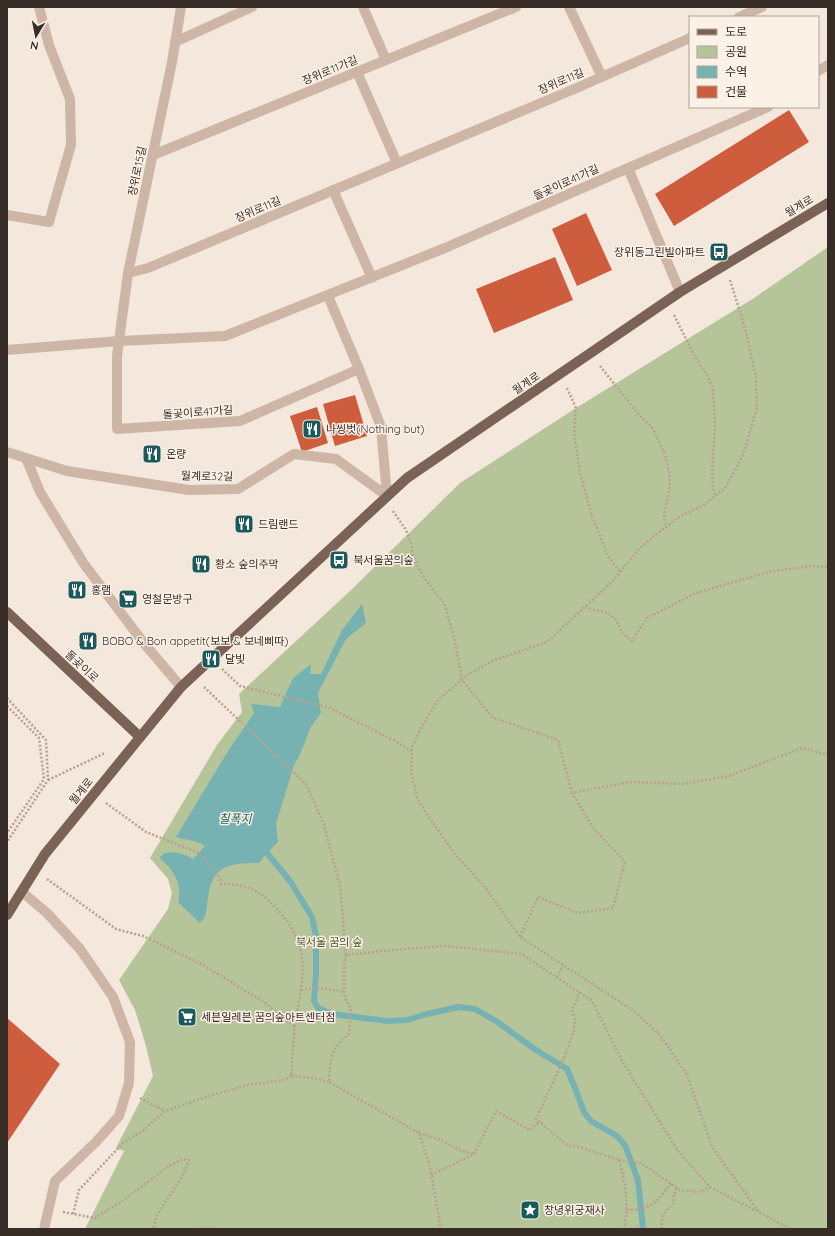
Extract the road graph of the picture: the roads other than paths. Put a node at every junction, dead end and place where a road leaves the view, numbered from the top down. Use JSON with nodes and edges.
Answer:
{"nodes":[{"id":1,"x":38,"y":7,"type":"edge"},
{"id":2,"x":181,"y":7,"type":"edge"},
{"id":3,"x":252,"y":7,"type":"edge"},
{"id":4,"x":363,"y":7,"type":"edge"},
{"id":5,"x":516,"y":7,"type":"edge"},
{"id":6,"x":569,"y":7,"type":"edge"},
{"id":7,"x":762,"y":7,"type":"edge"},
{"id":8,"x":741,"y":16,"type":"edge"},
{"id":9,"x":689,"y":38,"type":"edge"},
{"id":10,"x":175,"y":42,"type":"junction"},
{"id":11,"x":386,"y":60,"type":"junction"},
{"id":12,"x":828,"y":65,"type":"edge"},
{"id":13,"x":819,"y":70,"type":"edge"},
{"id":14,"x":357,"y":72,"type":"junction"},
{"id":15,"x":602,"y":76,"type":"junction"},
{"id":16,"x":766,"y":108,"type":"edge"},
{"id":17,"x":153,"y":155,"type":"junction"},
{"id":18,"x":397,"y":164,"type":"junction"},
{"id":19,"x":628,"y":168,"type":"junction"},
{"id":20,"x":333,"y":190,"type":"junction"},
{"id":21,"x":828,"y":203,"type":"edge"},
{"id":22,"x":7,"y":215,"type":"edge"},
{"id":23,"x":128,"y":273,"type":"junction"},
{"id":24,"x":372,"y":278,"type":"junction"},
{"id":25,"x":680,"y":292,"type":"junction"},
{"id":26,"x":328,"y":296,"type":"junction"},
{"id":27,"x":119,"y":341,"type":"junction"},
{"id":28,"x":7,"y":350,"type":"edge"},
{"id":29,"x":359,"y":369,"type":"junction"},
{"id":30,"x":7,"y":452,"type":"edge"},
{"id":31,"x":26,"y":458,"type":"junction"},
{"id":32,"x":384,"y":499,"type":"junction"},
{"id":33,"x":7,"y":612,"type":"edge"},
{"id":34,"x":181,"y":687,"type":"junction"},
{"id":35,"x":140,"y":737,"type":"junction"},
{"id":36,"x":22,"y":892,"type":"junction"},
{"id":37,"x":7,"y":915,"type":"edge"},
{"id":38,"x":44,"y":1229,"type":"edge"}],
"edges":[{"from":1,"to":22,"type":"street"},
{"from":2,"to":10,"type":"street","name":"장위로15길"},
{"from":3,"to":10,"type":"street"},
{"from":4,"to":11,"type":"street"},
{"from":5,"to":11,"type":"street","name":"장위로11가길"},
{"from":6,"to":15,"type":"street","name":"장위로11길"},
{"from":7,"to":8,"type":"street"},
{"from":9,"to":15,"type":"street","name":"장위로11길"},
{"from":10,"to":17,"type":"street","name":"장위로15길"},
{"from":11,"to":14,"type":"street","name":"장위로11가길"},
{"from":12,"to":13,"type":"street"},
{"from":14,"to":17,"type":"street","name":"장위로11가길"},
{"from":14,"to":18,"type":"street"},
{"from":15,"to":18,"type":"street","name":"장위로11길"},
{"from":16,"to":19,"type":"street","name":"돌곶이로41가길"},
{"from":17,"to":23,"type":"street","name":"장위로15길"},
{"from":18,"to":20,"type":"street","name":"장위로11길"},
{"from":19,"to":24,"type":"street","name":"돌곶이로41가길"},
{"from":19,"to":25,"type":"street"},
{"from":20,"to":23,"type":"street","name":"장위로11길"},
{"from":20,"to":24,"type":"street"},
{"from":21,"to":25,"type":"main road","name":"월계로"},
{"from":23,"to":27,"type":"street","name":"장위로15길"},
{"from":24,"to":26,"type":"street","name":"돌곶이로41가길"},
{"from":25,"to":32,"type":"main road","name":"월계로"},
{"from":26,"to":27,"type":"street","name":"돌곶이로41가길"},
{"from":26,"to":29,"type":"street"},
{"from":27,"to":28,"type":"street","name":"돌곶이로41가길"},
{"from":27,"to":29,"type":"street","name":"돌곶이로41가길"},
{"from":29,"to":32,"type":"street"},
{"from":30,"to":31,"type":"street","name":"월계로32길"},
{"from":31,"to":32,"type":"street","name":"월계로32길"},
{"from":31,"to":34,"type":"street"},
{"from":32,"to":34,"type":"main road","name":"월계로"},
{"from":33,"to":35,"type":"main road","name":"돌곶이로"},
{"from":34,"to":35,"type":"main road","name":"월계로"},
{"from":35,"to":36,"type":"main road","name":"월계로"},
{"from":36,"to":37,"type":"main road","name":"월계로"},
{"from":36,"to":38,"type":"street"}]}
